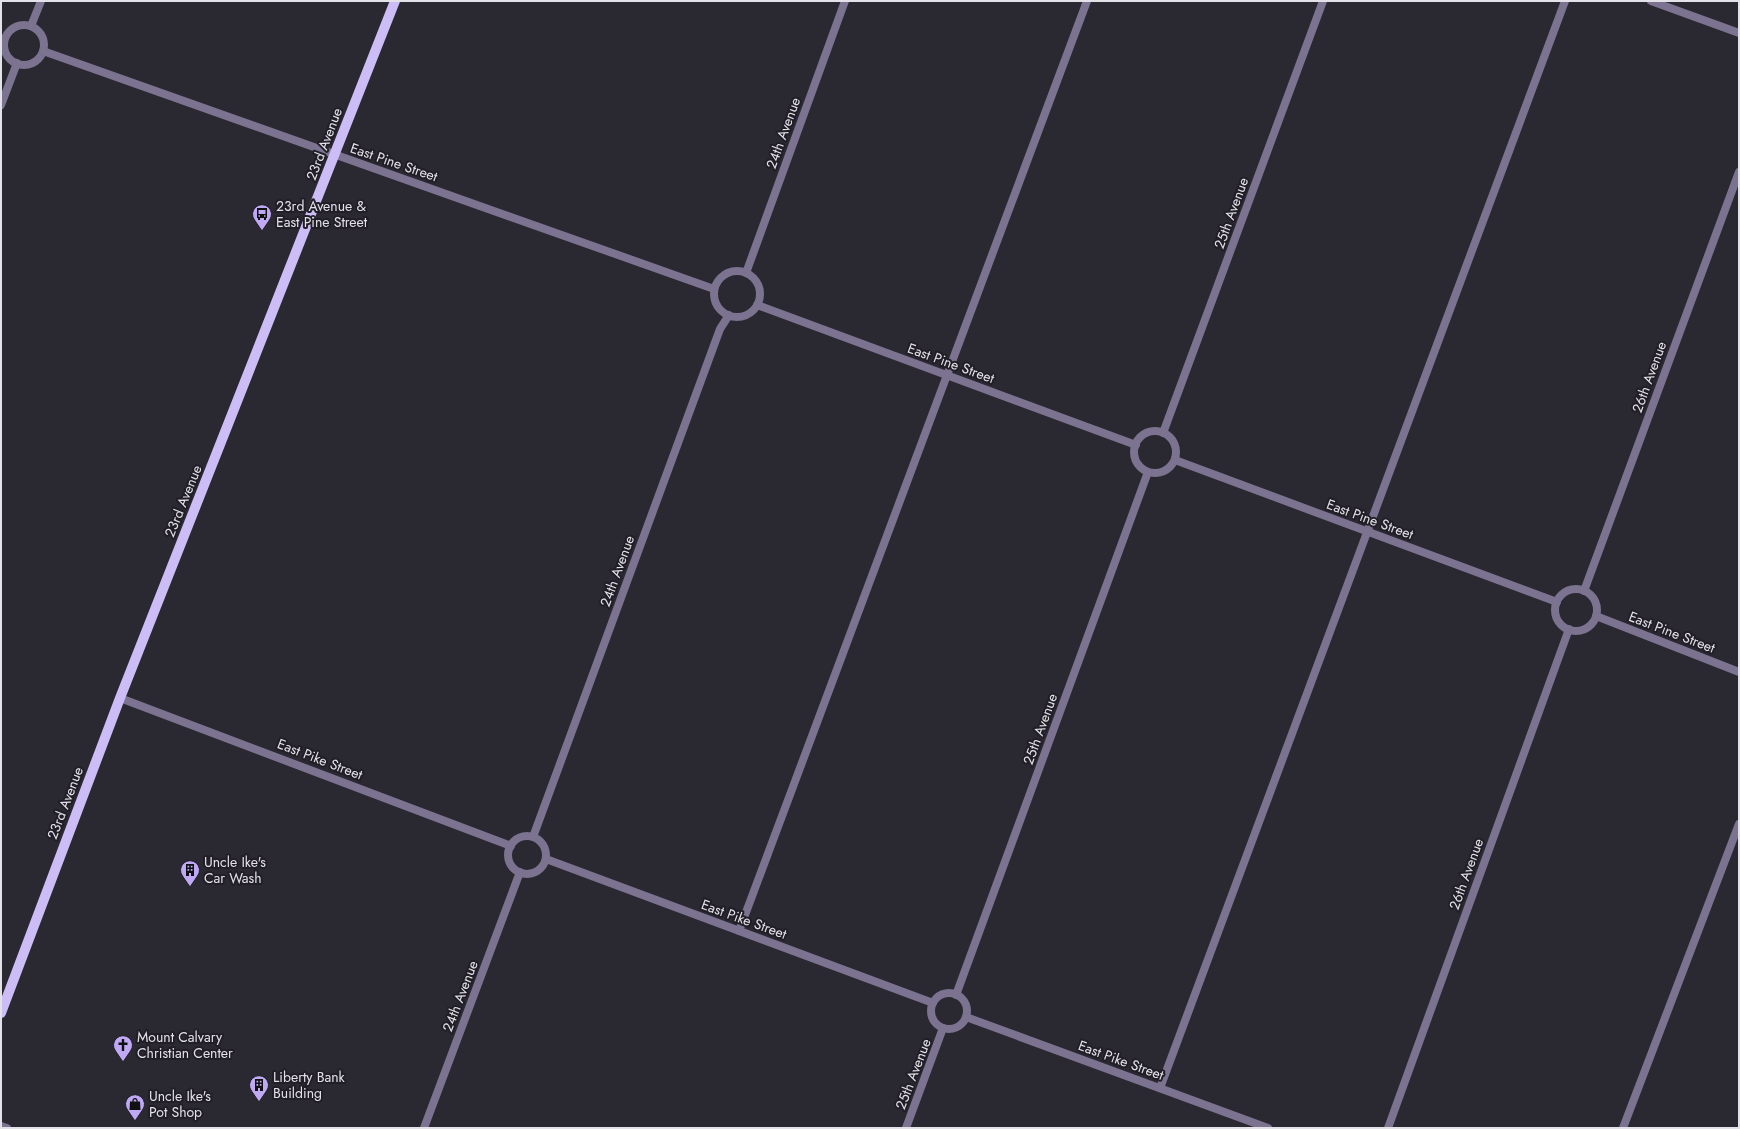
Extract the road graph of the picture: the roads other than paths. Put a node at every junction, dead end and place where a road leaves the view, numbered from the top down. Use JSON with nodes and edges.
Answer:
{"nodes":[{"id":1,"x":41,"y":1,"type":"edge"},
{"id":2,"x":395,"y":1,"type":"edge"},
{"id":3,"x":845,"y":1,"type":"edge"},
{"id":4,"x":1087,"y":1,"type":"edge"},
{"id":5,"x":1323,"y":1,"type":"edge"},
{"id":6,"x":1565,"y":1,"type":"edge"},
{"id":7,"x":1651,"y":1,"type":"edge"},
{"id":8,"x":31,"y":26,"type":"junction"},
{"id":9,"x":1739,"y":33,"type":"edge"},
{"id":10,"x":3,"y":37,"type":"edge"},
{"id":11,"x":43,"y":51,"type":"junction"},
{"id":12,"x":17,"y":63,"type":"junction"},
{"id":13,"x":1,"y":105,"type":"edge"},
{"id":14,"x":335,"y":155,"type":"junction"},
{"id":15,"x":1739,"y":172,"type":"edge"},
{"id":16,"x":746,"y":273,"type":"junction"},
{"id":17,"x":714,"y":289,"type":"junction"},
{"id":18,"x":757,"y":305,"type":"junction"},
{"id":19,"x":729,"y":315,"type":"junction"},
{"id":20,"x":946,"y":375,"type":"junction"},
{"id":21,"x":1163,"y":433,"type":"junction"},
{"id":22,"x":1136,"y":445,"type":"junction"},
{"id":23,"x":1175,"y":460,"type":"junction"},
{"id":24,"x":1148,"y":472,"type":"junction"},
{"id":25,"x":1366,"y":531,"type":"junction"},
{"id":26,"x":1584,"y":591,"type":"junction"},
{"id":27,"x":1557,"y":602,"type":"junction"},
{"id":28,"x":1596,"y":616,"type":"junction"},
{"id":29,"x":1569,"y":629,"type":"junction"},
{"id":30,"x":1739,"y":672,"type":"edge"},
{"id":31,"x":120,"y":698,"type":"junction"},
{"id":32,"x":1739,"y":824,"type":"edge"},
{"id":33,"x":532,"y":837,"type":"junction"},
{"id":34,"x":511,"y":846,"type":"junction"},
{"id":35,"x":546,"y":859,"type":"junction"},
{"id":36,"x":520,"y":872,"type":"junction"},
{"id":37,"x":739,"y":931,"type":"junction"},
{"id":38,"x":956,"y":995,"type":"junction"},
{"id":39,"x":933,"y":1003,"type":"junction"},
{"id":40,"x":1,"y":1013,"type":"edge"},
{"id":41,"x":966,"y":1017,"type":"junction"},
{"id":42,"x":943,"y":1028,"type":"junction"},
{"id":43,"x":1160,"y":1088,"type":"junction"},
{"id":44,"x":1,"y":1126,"type":"edge"},
{"id":45,"x":7,"y":1128,"type":"edge"},
{"id":46,"x":424,"y":1128,"type":"edge"},
{"id":47,"x":906,"y":1128,"type":"edge"},
{"id":48,"x":1268,"y":1128,"type":"edge"},
{"id":49,"x":1388,"y":1128,"type":"edge"},
{"id":50,"x":1623,"y":1128,"type":"edge"}],
"edges":[{"from":1,"to":8,"type":"street"},
{"from":2,"to":14,"type":"main road","name":"23rd Avenue"},
{"from":3,"to":16,"type":"street","name":"24th Avenue"},
{"from":4,"to":20,"type":"street"},
{"from":5,"to":21,"type":"street","name":"25th Avenue"},
{"from":6,"to":25,"type":"street"},
{"from":7,"to":9,"type":"street"},
{"from":8,"to":10,"type":"street"},
{"from":8,"to":11,"type":"street"},
{"from":10,"to":12,"type":"street"},
{"from":11,"to":12,"type":"street"},
{"from":11,"to":14,"type":"street","name":"East Pine Street"},
{"from":12,"to":13,"type":"street"},
{"from":14,"to":17,"type":"street","name":"East Pine Street"},
{"from":14,"to":31,"type":"main road","name":"23rd Avenue"},
{"from":15,"to":26,"type":"street","name":"26th Avenue"},
{"from":16,"to":17,"type":"street"},
{"from":16,"to":18,"type":"street"},
{"from":17,"to":19,"type":"street"},
{"from":18,"to":19,"type":"street"},
{"from":18,"to":20,"type":"street","name":"East Pine Street"},
{"from":19,"to":33,"type":"street","name":"24th Avenue"},
{"from":20,"to":22,"type":"street","name":"East Pine Street"},
{"from":20,"to":37,"type":"street"},
{"from":21,"to":22,"type":"street"},
{"from":21,"to":23,"type":"street"},
{"from":22,"to":24,"type":"street"},
{"from":23,"to":24,"type":"street"},
{"from":23,"to":25,"type":"street","name":"East Pine Street"},
{"from":24,"to":38,"type":"street","name":"25th Avenue"},
{"from":25,"to":27,"type":"street","name":"East Pine Street"},
{"from":25,"to":43,"type":"street"},
{"from":26,"to":27,"type":"street"},
{"from":26,"to":28,"type":"street"},
{"from":27,"to":29,"type":"street"},
{"from":28,"to":29,"type":"street"},
{"from":28,"to":30,"type":"street","name":"East Pine Street"},
{"from":29,"to":49,"type":"street","name":"26th Avenue"},
{"from":31,"to":34,"type":"street","name":"East Pike Street"},
{"from":31,"to":40,"type":"main road","name":"23rd Avenue"},
{"from":32,"to":50,"type":"street"},
{"from":33,"to":34,"type":"street"},
{"from":33,"to":35,"type":"street"},
{"from":34,"to":36,"type":"street"},
{"from":35,"to":36,"type":"street"},
{"from":35,"to":37,"type":"street","name":"East Pike Street"},
{"from":36,"to":46,"type":"street","name":"24th Avenue"},
{"from":37,"to":39,"type":"street","name":"East Pike Street"},
{"from":38,"to":39,"type":"street"},
{"from":38,"to":41,"type":"street"},
{"from":39,"to":42,"type":"street"},
{"from":41,"to":42,"type":"street"},
{"from":41,"to":43,"type":"street","name":"East Pike Street"},
{"from":42,"to":47,"type":"street","name":"25th Avenue"},
{"from":43,"to":48,"type":"street","name":"East Pike Street"},
{"from":44,"to":45,"type":"street"}]}
